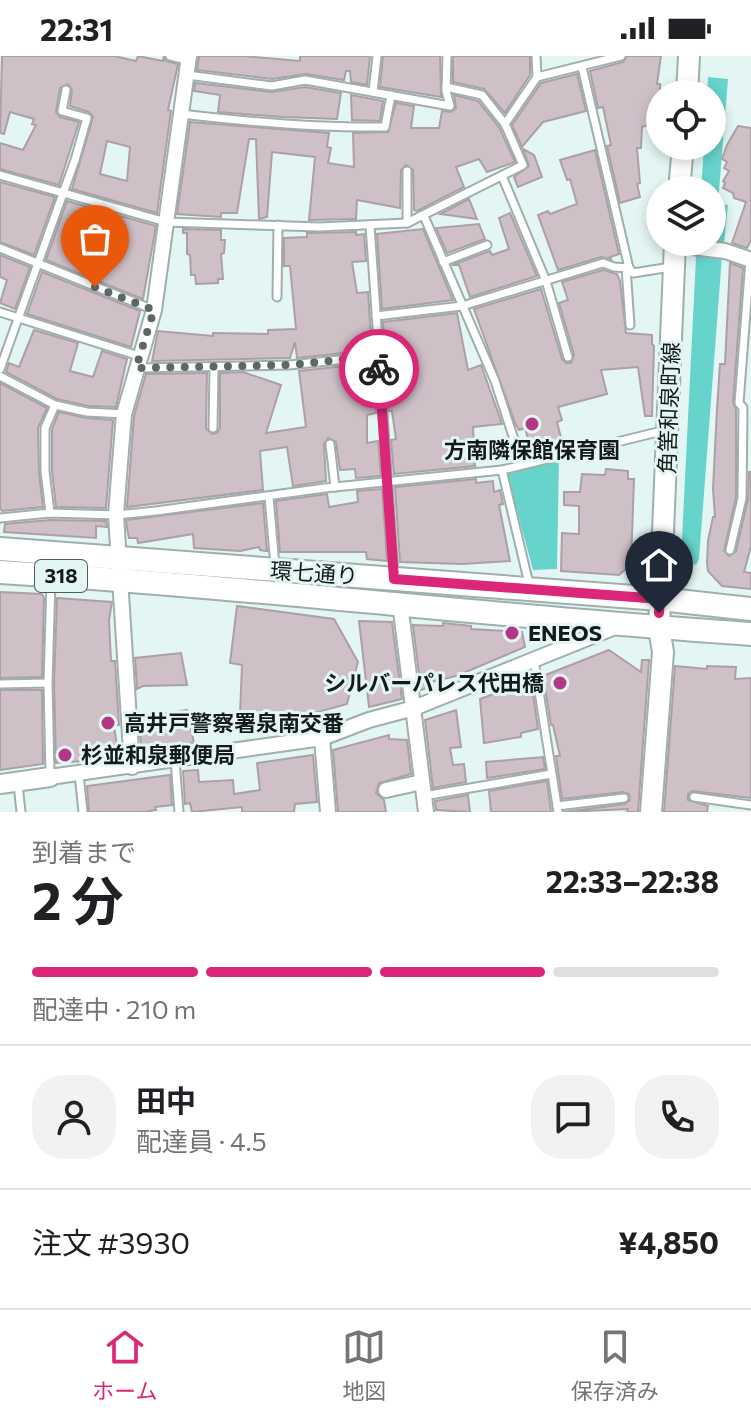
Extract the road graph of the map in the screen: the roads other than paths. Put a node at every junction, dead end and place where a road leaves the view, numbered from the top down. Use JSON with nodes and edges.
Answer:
{"nodes":[{"id":1,"x":170,"y":56,"type":"edge"},
{"id":2,"x":377,"y":56,"type":"edge"},
{"id":3,"x":447,"y":56,"type":"edge"},
{"id":4,"x":536,"y":56,"type":"edge"},
{"id":5,"x":621,"y":56,"type":"edge"},
{"id":6,"x":689,"y":56,"type":"edge"},
{"id":7,"x":188,"y":64,"type":"edge"},
{"id":8,"x":582,"y":67,"type":"junction"},
{"id":9,"x":537,"y":77,"type":"junction"},
{"id":10,"x":688,"y":80,"type":"edge"},
{"id":11,"x":446,"y":87,"type":"junction"},
{"id":12,"x":66,"y":90,"type":"dead end"},
{"id":13,"x":373,"y":92,"type":"junction"},
{"id":14,"x":391,"y":95,"type":"junction"},
{"id":15,"x":181,"y":114,"type":"junction"},
{"id":16,"x":505,"y":124,"type":"junction"},
{"id":17,"x":407,"y":171,"type":"dead end"},
{"id":18,"x":0,"y":175,"type":"edge"},
{"id":19,"x":502,"y":176,"type":"junction"},
{"id":20,"x":63,"y":193,"type":"junction"},
{"id":21,"x":424,"y":216,"type":"junction"},
{"id":22,"x":166,"y":222,"type":"junction"},
{"id":23,"x":407,"y":223,"type":"junction"},
{"id":24,"x":278,"y":225,"type":"junction"},
{"id":25,"x":370,"y":225,"type":"junction"},
{"id":26,"x":487,"y":245,"type":"dead end"},
{"id":27,"x":0,"y":248,"type":"edge"},
{"id":28,"x":726,"y":251,"type":"edge"},
{"id":29,"x":674,"y":256,"type":"edge"},
{"id":30,"x":750,"y":260,"type":"edge"},
{"id":31,"x":443,"y":262,"type":"junction"},
{"id":32,"x":37,"y":265,"type":"junction"},
{"id":33,"x":673,"y":266,"type":"junction"},
{"id":34,"x":628,"y":267,"type":"junction"},
{"id":35,"x":546,"y":281,"type":"junction"},
{"id":36,"x":277,"y":297,"type":"dead end"},
{"id":37,"x":462,"y":306,"type":"junction"},
{"id":38,"x":154,"y":310,"type":"junction"},
{"id":39,"x":0,"y":312,"type":"edge"},
{"id":40,"x":376,"y":316,"type":"junction"},
{"id":41,"x":17,"y":318,"type":"junction"},
{"id":42,"x":630,"y":325,"type":"dead end"},
{"id":43,"x":378,"y":356,"type":"junction"},
{"id":44,"x":568,"y":357,"type":"dead end"},
{"id":45,"x":138,"y":362,"type":"junction"},
{"id":46,"x":0,"y":369,"type":"edge"},
{"id":47,"x":214,"y":369,"type":"junction"},
{"id":48,"x":0,"y":377,"type":"edge"},
{"id":49,"x":55,"y":405,"type":"junction"},
{"id":50,"x":124,"y":414,"type":"junction"},
{"id":51,"x":213,"y":428,"type":"dead end"},
{"id":52,"x":668,"y":429,"type":"junction"},
{"id":53,"x":330,"y":444,"type":"dead end"},
{"id":54,"x":522,"y":464,"type":"junction"},
{"id":55,"x":747,"y":464,"type":"edge"},
{"id":56,"x":502,"y":470,"type":"junction"},
{"id":57,"x":388,"y":481,"type":"junction"},
{"id":58,"x":335,"y":487,"type":"junction"},
{"id":59,"x":269,"y":497,"type":"junction"},
{"id":60,"x":50,"y":513,"type":"junction"},
{"id":61,"x":116,"y":515,"type":"junction"},
{"id":62,"x":0,"y":518,"type":"edge"},
{"id":63,"x":0,"y":549,"type":"edge"},
{"id":64,"x":730,"y":550,"type":"dead end"},
{"id":65,"x":118,"y":559,"type":"junction"},
{"id":66,"x":276,"y":570,"type":"junction"},
{"id":67,"x":0,"y":572,"type":"edge"},
{"id":68,"x":51,"y":575,"type":"junction"},
{"id":69,"x":394,"y":579,"type":"junction"},
{"id":70,"x":122,"y":582,"type":"junction"},
{"id":71,"x":530,"y":591,"type":"junction"},
{"id":72,"x":660,"y":599,"type":"junction"},
{"id":73,"x":400,"y":603,"type":"junction"},
{"id":74,"x":751,"y":609,"type":"edge"},
{"id":75,"x":619,"y":625,"type":"junction"},
{"id":76,"x":659,"y":628,"type":"junction"},
{"id":77,"x":751,"y":634,"type":"edge"},
{"id":78,"x":534,"y":658,"type":"junction"},
{"id":79,"x":48,"y":683,"type":"junction"},
{"id":80,"x":0,"y":684,"type":"edge"},
{"id":81,"x":414,"y":708,"type":"junction"},
{"id":82,"x":322,"y":738,"type":"junction"},
{"id":83,"x":175,"y":760,"type":"junction"},
{"id":84,"x":132,"y":767,"type":"junction"},
{"id":85,"x":79,"y":774,"type":"junction"},
{"id":86,"x":551,"y":774,"type":"junction"},
{"id":87,"x":50,"y":777,"type":"junction"},
{"id":88,"x":9,"y":783,"type":"edge"},
{"id":89,"x":423,"y":789,"type":"junction"},
{"id":90,"x":386,"y":790,"type":"dead end"},
{"id":91,"x":694,"y":797,"type":"dead end"},
{"id":92,"x":624,"y":798,"type":"dead end"},
{"id":93,"x":751,"y":805,"type":"edge"},
{"id":94,"x":558,"y":809,"type":"edge"},
{"id":95,"x":21,"y":812,"type":"edge"},
{"id":96,"x":83,"y":812,"type":"edge"},
{"id":97,"x":179,"y":812,"type":"edge"},
{"id":98,"x":328,"y":812,"type":"edge"},
{"id":99,"x":426,"y":812,"type":"edge"},
{"id":100,"x":651,"y":812,"type":"edge"}],
"edges":[{"from":1,"to":7,"type":"lane"},
{"from":2,"to":13,"type":"lane"},
{"from":3,"to":11,"type":"lane"},
{"from":4,"to":9,"type":"lane"},
{"from":5,"to":8,"type":"lane"},
{"from":6,"to":10,"type":"main road"},
{"from":7,"to":13,"type":"lane"},
{"from":7,"to":15,"type":"street"},
{"from":8,"to":9,"type":"lane"},
{"from":8,"to":34,"type":"lane"},
{"from":9,"to":16,"type":"lane"},
{"from":11,"to":14,"type":"lane"},
{"from":11,"to":16,"type":"lane"},
{"from":12,"to":20,"type":"lane"},
{"from":13,"to":14,"type":"lane"},
{"from":14,"to":15,"type":"lane"},
{"from":15,"to":22,"type":"street"},
{"from":16,"to":19,"type":"lane"},
{"from":17,"to":23,"type":"lane"},
{"from":18,"to":20,"type":"lane"},
{"from":19,"to":21,"type":"lane"},
{"from":19,"to":35,"type":"lane"},
{"from":20,"to":22,"type":"lane"},
{"from":20,"to":32,"type":"lane"},
{"from":21,"to":23,"type":"lane"},
{"from":21,"to":31,"type":"lane"},
{"from":22,"to":24,"type":"lane"},
{"from":22,"to":38,"type":"street"},
{"from":23,"to":25,"type":"lane"},
{"from":24,"to":25,"type":"lane"},
{"from":24,"to":36,"type":"lane"},
{"from":25,"to":40,"type":"lane"},
{"from":26,"to":31,"type":"lane"},
{"from":27,"to":32,"type":"lane"},
{"from":28,"to":30,"type":"street"},
{"from":29,"to":33,"type":"main road","name":"角筈和泉町線"},
{"from":30,"to":55,"type":"lane"},
{"from":31,"to":37,"type":"lane"},
{"from":32,"to":38,"type":"lane"},
{"from":32,"to":41,"type":"lane"},
{"from":33,"to":34,"type":"lane"},
{"from":33,"to":52,"type":"main road","name":"角筈和泉町線"},
{"from":34,"to":35,"type":"lane"},
{"from":34,"to":42,"type":"lane"},
{"from":35,"to":37,"type":"lane"},
{"from":35,"to":44,"type":"lane"},
{"from":37,"to":40,"type":"lane"},
{"from":37,"to":54,"type":"lane"},
{"from":38,"to":45,"type":"street"},
{"from":39,"to":41,"type":"lane"},
{"from":40,"to":43,"type":"lane"},
{"from":41,"to":45,"type":"lane"},
{"from":41,"to":46,"type":"lane"},
{"from":43,"to":47,"type":"lane"},
{"from":43,"to":57,"type":"lane"},
{"from":45,"to":47,"type":"lane"},
{"from":45,"to":50,"type":"street"},
{"from":47,"to":51,"type":"lane"},
{"from":48,"to":49,"type":"lane"},
{"from":49,"to":50,"type":"lane"},
{"from":49,"to":60,"type":"lane"},
{"from":50,"to":61,"type":"street"},
{"from":52,"to":54,"type":"lane"},
{"from":52,"to":72,"type":"main road","name":"角筈和泉町線"},
{"from":53,"to":58,"type":"lane"},
{"from":54,"to":56,"type":"lane"},
{"from":55,"to":64,"type":"lane"},
{"from":56,"to":57,"type":"lane"},
{"from":56,"to":71,"type":"lane"},
{"from":57,"to":58,"type":"lane"},
{"from":57,"to":69,"type":"lane"},
{"from":58,"to":59,"type":"lane"},
{"from":59,"to":61,"type":"lane"},
{"from":59,"to":66,"type":"lane"},
{"from":60,"to":61,"type":"lane"},
{"from":60,"to":62,"type":"lane"},
{"from":61,"to":65,"type":"street"},
{"from":63,"to":65,"type":"main road","name":"環七通り","number":"318"},
{"from":65,"to":66,"type":"main road","name":"環七通り","number":"318"},
{"from":65,"to":70,"type":"street"},
{"from":66,"to":69,"type":"main road","name":"環七通り","number":"318"},
{"from":67,"to":68,"type":"main road","name":"環七通り","number":"318"},
{"from":68,"to":70,"type":"main road","name":"環七通り","number":"318"},
{"from":68,"to":79,"type":"lane"},
{"from":69,"to":71,"type":"main road","name":"環七通り","number":"318"},
{"from":70,"to":73,"type":"main road","name":"環七通り","number":"318"},
{"from":70,"to":84,"type":"street"},
{"from":71,"to":72,"type":"main road","name":"環七通り","number":"318"},
{"from":72,"to":74,"type":"main road","number":"318"},
{"from":72,"to":76,"type":"main road","name":"角筈和泉町線"},
{"from":73,"to":75,"type":"main road","name":"環七通り","number":"318"},
{"from":73,"to":81,"type":"street"},
{"from":75,"to":76,"type":"main road","number":"318"},
{"from":75,"to":78,"type":"street"},
{"from":76,"to":77,"type":"main road","number":"318"},
{"from":76,"to":100,"type":"main road","name":"角筈和泉町線"},
{"from":78,"to":81,"type":"street"},
{"from":78,"to":86,"type":"lane"},
{"from":79,"to":80,"type":"lane"},
{"from":79,"to":87,"type":"lane"},
{"from":81,"to":82,"type":"street"},
{"from":81,"to":89,"type":"street"},
{"from":82,"to":83,"type":"street"},
{"from":82,"to":98,"type":"street"},
{"from":83,"to":84,"type":"street"},
{"from":83,"to":97,"type":"lane"},
{"from":84,"to":85,"type":"street"},
{"from":85,"to":87,"type":"street"},
{"from":85,"to":96,"type":"lane"},
{"from":86,"to":89,"type":"lane"},
{"from":86,"to":94,"type":"lane"},
{"from":87,"to":88,"type":"street"},
{"from":88,"to":95,"type":"lane"},
{"from":89,"to":90,"type":"street"},
{"from":89,"to":99,"type":"street"},
{"from":91,"to":93,"type":"lane"},
{"from":92,"to":94,"type":"lane"}]}
